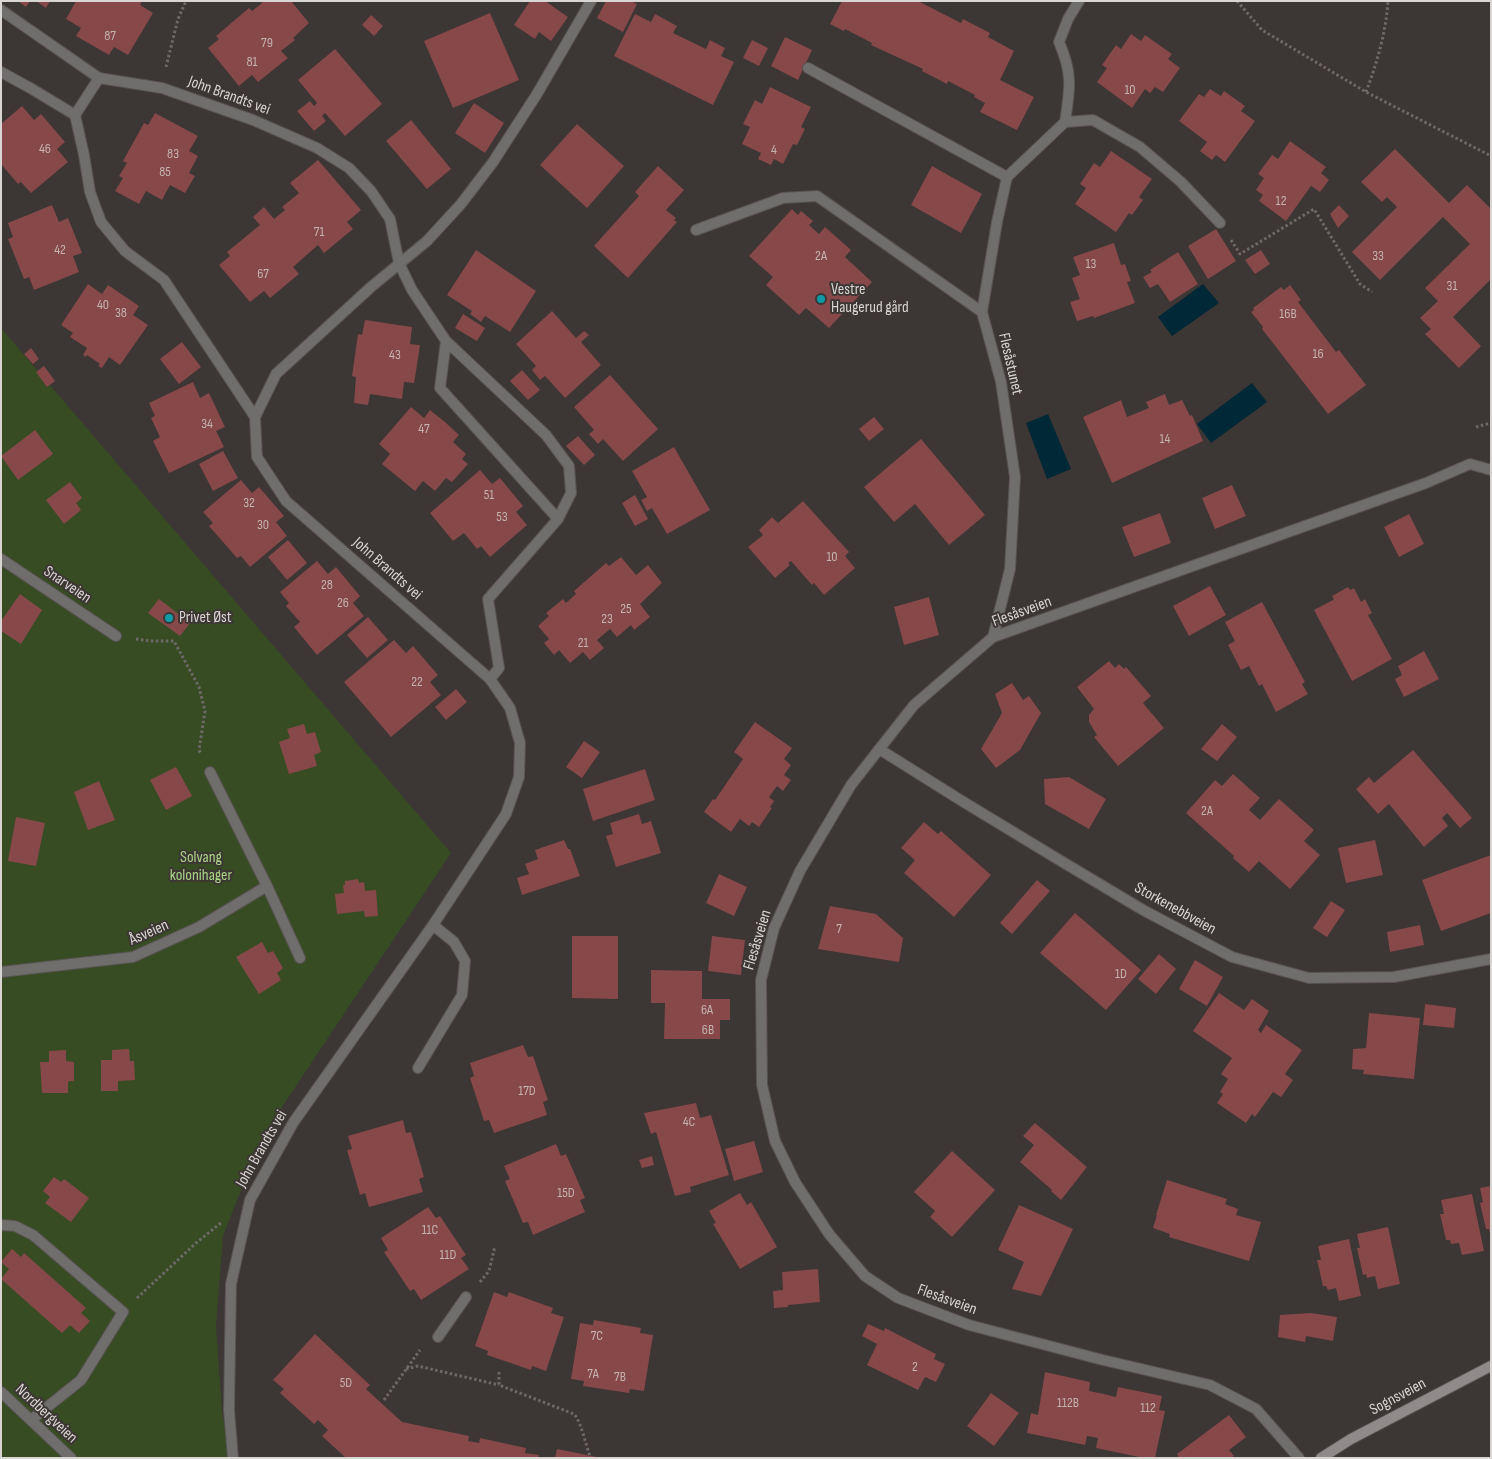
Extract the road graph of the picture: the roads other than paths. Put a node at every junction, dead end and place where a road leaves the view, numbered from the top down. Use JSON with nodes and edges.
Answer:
{"nodes":[{"id":1,"x":591,"y":1,"type":"edge"},
{"id":2,"x":1079,"y":1,"type":"edge"},
{"id":3,"x":1,"y":10,"type":"edge"},
{"id":4,"x":808,"y":68,"type":"dead end"},
{"id":5,"x":1,"y":72,"type":"edge"},
{"id":6,"x":99,"y":78,"type":"junction"},
{"id":7,"x":74,"y":115,"type":"junction"},
{"id":8,"x":1065,"y":122,"type":"junction"},
{"id":9,"x":1007,"y":177,"type":"junction"},
{"id":10,"x":1220,"y":222,"type":"road end"},
{"id":11,"x":696,"y":230,"type":"dead end"},
{"id":12,"x":399,"y":263,"type":"junction"},
{"id":13,"x":982,"y":312,"type":"junction"},
{"id":14,"x":446,"y":342,"type":"junction"},
{"id":15,"x":255,"y":417,"type":"junction"},
{"id":16,"x":1491,"y":470,"type":"edge"},
{"id":17,"x":558,"y":519,"type":"junction"},
{"id":18,"x":1,"y":559,"type":"edge"},
{"id":19,"x":116,"y":636,"type":"road end"},
{"id":20,"x":993,"y":637,"type":"junction"},
{"id":21,"x":490,"y":678,"type":"junction"},
{"id":22,"x":879,"y":749,"type":"junction"},
{"id":23,"x":210,"y":772,"type":"road end"},
{"id":24,"x":267,"y":886,"type":"junction"},
{"id":25,"x":433,"y":925,"type":"junction"},
{"id":26,"x":300,"y":958,"type":"dead end"},
{"id":27,"x":1491,"y":959,"type":"edge"},
{"id":28,"x":1,"y":972,"type":"edge"},
{"id":29,"x":418,"y":1068,"type":"dead end"},
{"id":30,"x":1,"y":1225,"type":"edge"},
{"id":31,"x":466,"y":1297,"type":"dead end"},
{"id":32,"x":438,"y":1338,"type":"dead end"},
{"id":33,"x":1491,"y":1366,"type":"edge"},
{"id":34,"x":1,"y":1392,"type":"edge"},
{"id":35,"x":31,"y":1420,"type":"junction"},
{"id":36,"x":71,"y":1458,"type":"edge"},
{"id":37,"x":233,"y":1458,"type":"edge"},
{"id":38,"x":1299,"y":1458,"type":"edge"},
{"id":39,"x":1321,"y":1458,"type":"edge"}],
"edges":[{"from":1,"to":12,"type":"street","name":"John Brandts vei"},
{"from":2,"to":8,"type":"street"},
{"from":3,"to":6,"type":"street","name":"John Brandts vei"},
{"from":4,"to":9,"type":"street"},
{"from":5,"to":7,"type":"street"},
{"from":6,"to":7,"type":"street"},
{"from":6,"to":12,"type":"street","name":"John Brandts vei"},
{"from":7,"to":15,"type":"street"},
{"from":8,"to":9,"type":"street"},
{"from":8,"to":10,"type":"street"},
{"from":9,"to":13,"type":"street","name":"Flesåstunet"},
{"from":11,"to":13,"type":"street"},
{"from":12,"to":14,"type":"street"},
{"from":12,"to":15,"type":"street","name":"John Brandts vei"},
{"from":13,"to":20,"type":"street","name":"Flesåstunet"},
{"from":14,"to":17,"type":"street"},
{"from":14,"to":17,"type":"street"},
{"from":15,"to":21,"type":"street","name":"John Brandts vei"},
{"from":16,"to":20,"type":"street","name":"Flesåsveien"},
{"from":17,"to":21,"type":"street"},
{"from":18,"to":19,"type":"street","name":"Snarveien"},
{"from":20,"to":22,"type":"street","name":"Flesåsveien"},
{"from":21,"to":25,"type":"street","name":"John Brandts vei"},
{"from":22,"to":27,"type":"street","name":"Storkenebbveien"},
{"from":22,"to":38,"type":"street","name":"Flesåsveien"},
{"from":23,"to":24,"type":"street"},
{"from":24,"to":26,"type":"street"},
{"from":24,"to":28,"type":"street","name":"Åsveien"},
{"from":25,"to":29,"type":"street"},
{"from":25,"to":37,"type":"street","name":"John Brandts vei"},
{"from":30,"to":35,"type":"street"},
{"from":31,"to":32,"type":"street"},
{"from":33,"to":39,"type":"main road","name":"Sognsveien"},
{"from":34,"to":35,"type":"street","name":"Nordbergveien"},
{"from":35,"to":36,"type":"street","name":"Nordbergveien"}]}
